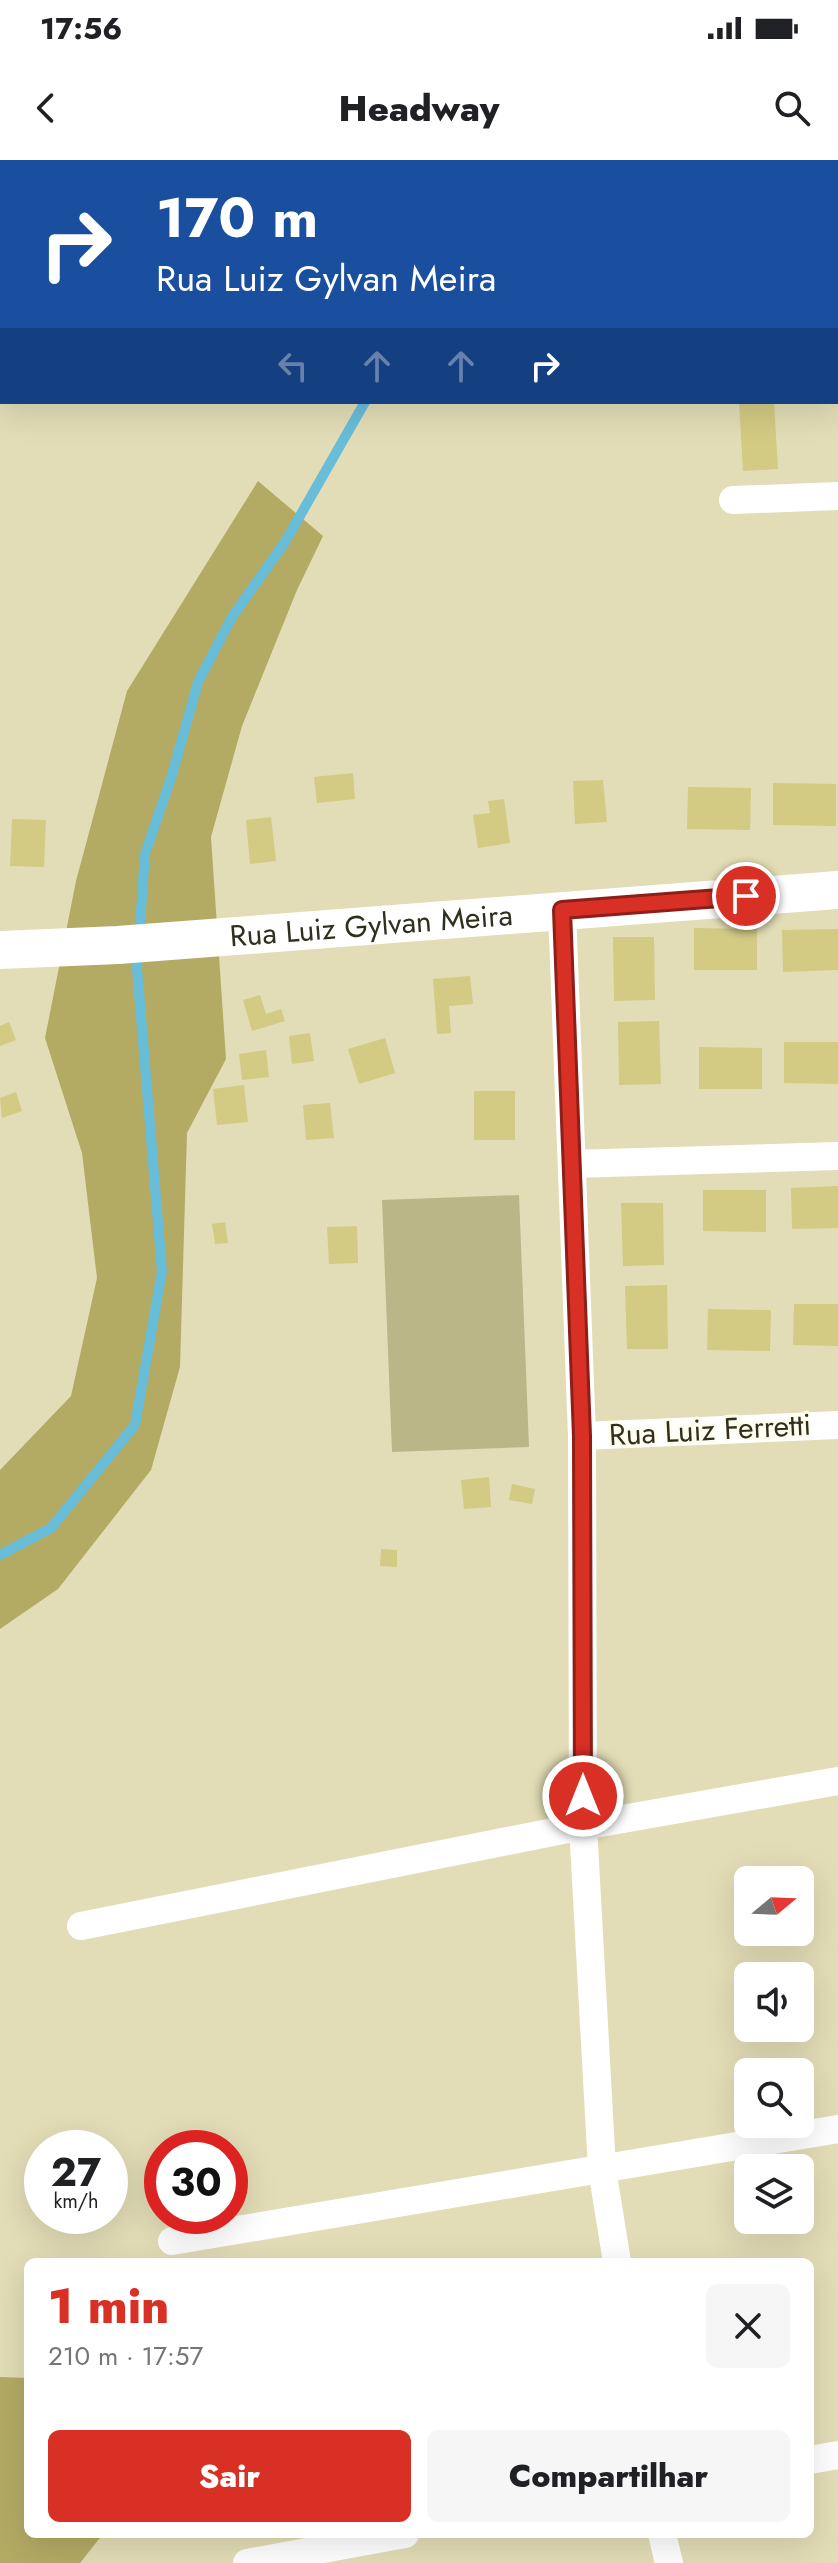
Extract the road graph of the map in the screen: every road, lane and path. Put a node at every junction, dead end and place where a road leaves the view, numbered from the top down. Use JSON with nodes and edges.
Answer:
{"nodes":[{"id":1,"x":838,"y":496,"type":"edge"},
{"id":2,"x":733,"y":500,"type":"dead end"},
{"id":3,"x":838,"y":890,"type":"edge"},
{"id":4,"x":562,"y":910,"type":"junction"},
{"id":5,"x":0,"y":950,"type":"edge"},
{"id":6,"x":838,"y":1156,"type":"edge"},
{"id":7,"x":572,"y":1164,"type":"junction"},
{"id":8,"x":838,"y":1425,"type":"edge"},
{"id":9,"x":582,"y":1436,"type":"junction"},
{"id":10,"x":838,"y":1781,"type":"edge"},
{"id":11,"x":583,"y":1826,"type":"junction"},
{"id":12,"x":81,"y":1926,"type":"dead end"},
{"id":13,"x":838,"y":2129,"type":"edge"},
{"id":14,"x":602,"y":2169,"type":"junction"},
{"id":15,"x":172,"y":2241,"type":"dead end"},
{"id":16,"x":616,"y":2258,"type":"edge"},
{"id":17,"x":838,"y":2455,"type":"edge"},
{"id":18,"x":814,"y":2459,"type":"edge"},
{"id":19,"x":392,"y":2538,"type":"edge"},
{"id":20,"x":663,"y":2538,"type":"edge"},
{"id":21,"x":342,"y":2554,"type":"edge"},
{"id":22,"x":247,"y":2563,"type":"edge"},
{"id":23,"x":669,"y":2563,"type":"edge"}],
"edges":[{"from":1,"to":2,"type":"street"},
{"from":3,"to":4,"type":"street","name":"Rua Luiz Gylvan Meira"},
{"from":4,"to":5,"type":"street","name":"Rua Luiz Gylvan Meira"},
{"from":4,"to":7,"type":"street"},
{"from":6,"to":7,"type":"street"},
{"from":7,"to":9,"type":"street"},
{"from":8,"to":9,"type":"street","name":"Rua Luiz Ferretti"},
{"from":9,"to":11,"type":"street"},
{"from":10,"to":11,"type":"street"},
{"from":11,"to":12,"type":"street"},
{"from":11,"to":14,"type":"street"},
{"from":13,"to":14,"type":"street"},
{"from":14,"to":15,"type":"street"},
{"from":14,"to":16,"type":"street"},
{"from":17,"to":18,"type":"street"},
{"from":19,"to":21,"type":"street"},
{"from":20,"to":23,"type":"street"},
{"from":21,"to":22,"type":"street"}]}
